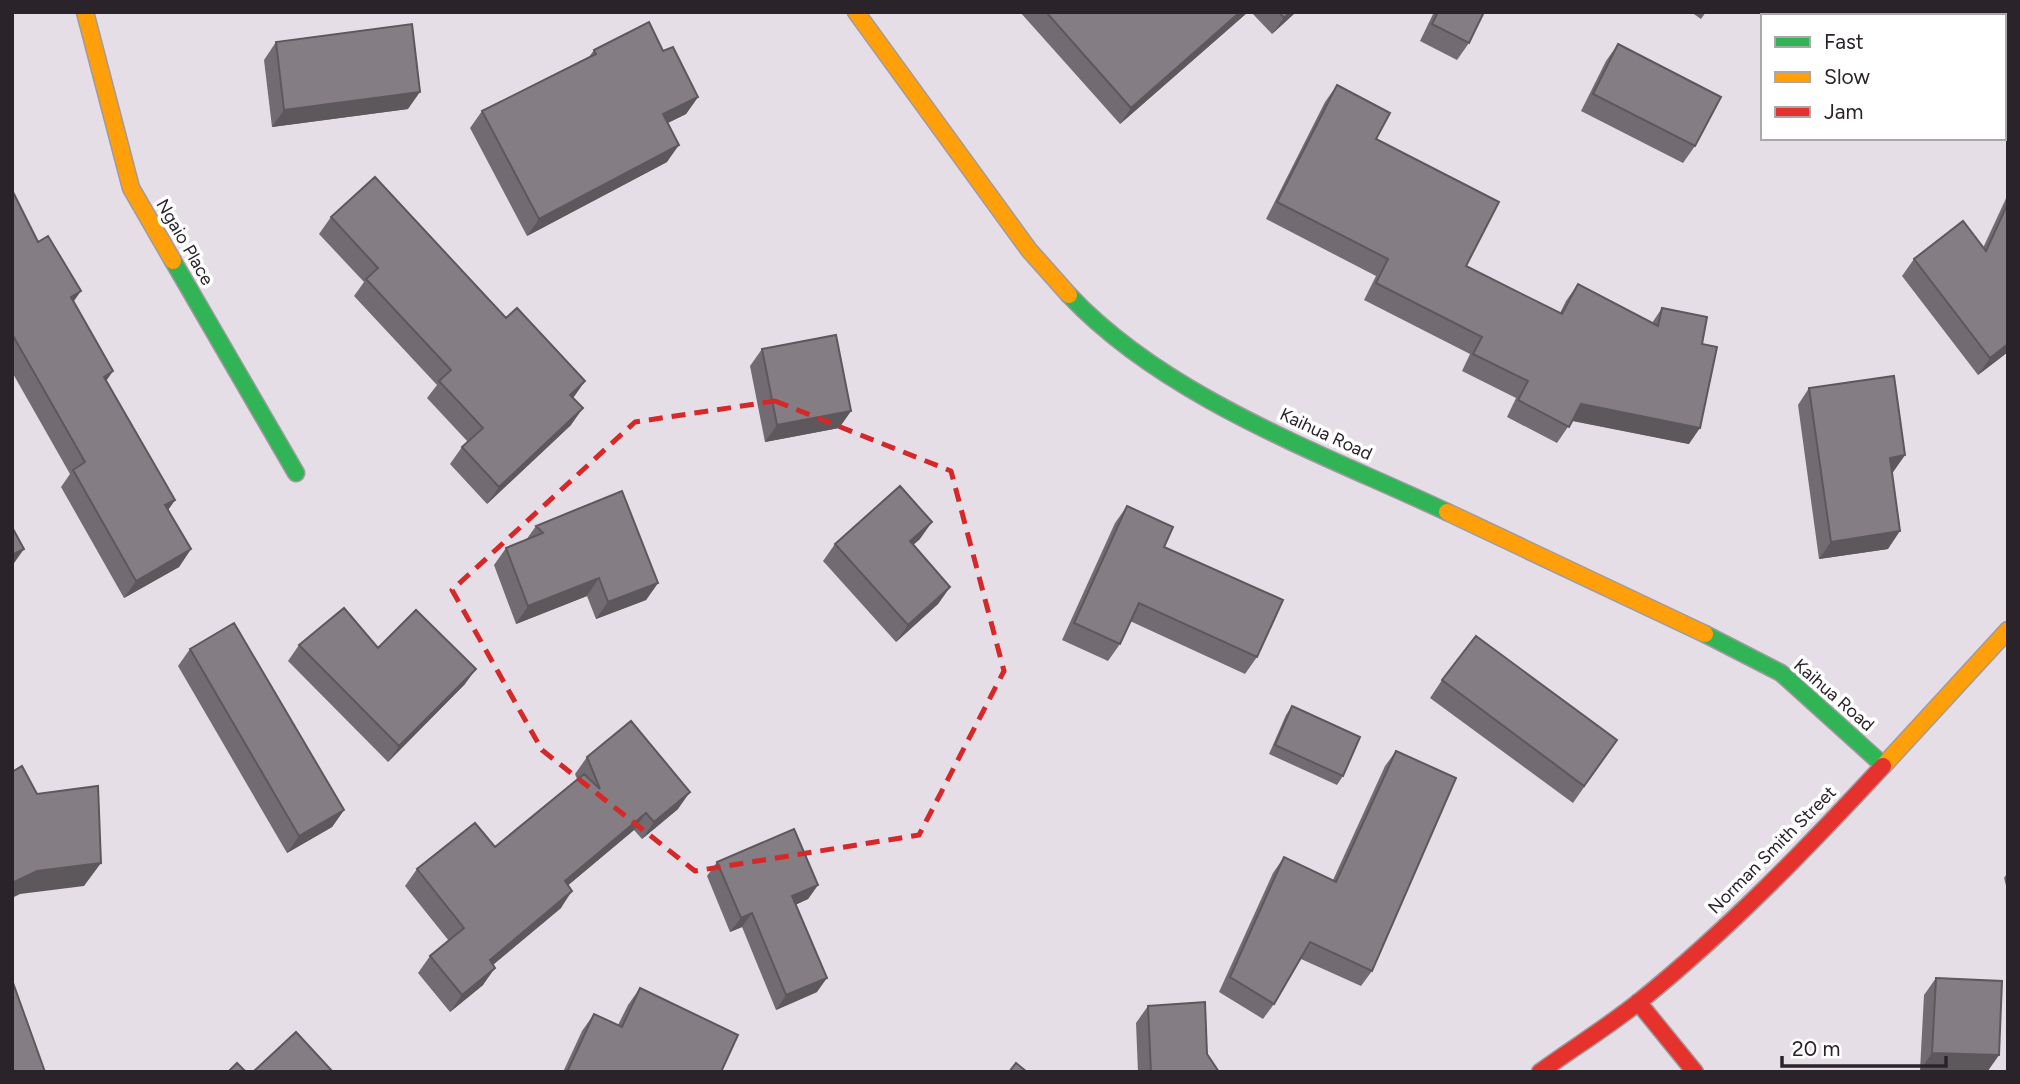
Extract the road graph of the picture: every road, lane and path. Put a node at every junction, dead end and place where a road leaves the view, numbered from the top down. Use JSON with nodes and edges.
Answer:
{"nodes":[{"id":1,"x":85,"y":12,"type":"edge"},
{"id":2,"x":856,"y":12,"type":"edge"},
{"id":3,"x":296,"y":473,"type":"dead end"},
{"id":4,"x":2008,"y":630,"type":"edge"},
{"id":5,"x":1883,"y":765,"type":"junction"},
{"id":6,"x":1638,"y":1002,"type":"junction"},
{"id":7,"x":1540,"y":1072,"type":"edge"},
{"id":8,"x":1695,"y":1072,"type":"edge"}],
"edges":[{"from":1,"to":3,"type":"street","name":"Ngaio Place"},
{"from":2,"to":5,"type":"street","name":"Kaihua Road"},
{"from":4,"to":5,"type":"street","name":"Norman Smith Street"},
{"from":5,"to":6,"type":"street","name":"Norman Smith Street"},
{"from":6,"to":7,"type":"street","name":"Norman Smith Street"},
{"from":6,"to":8,"type":"street"}]}
